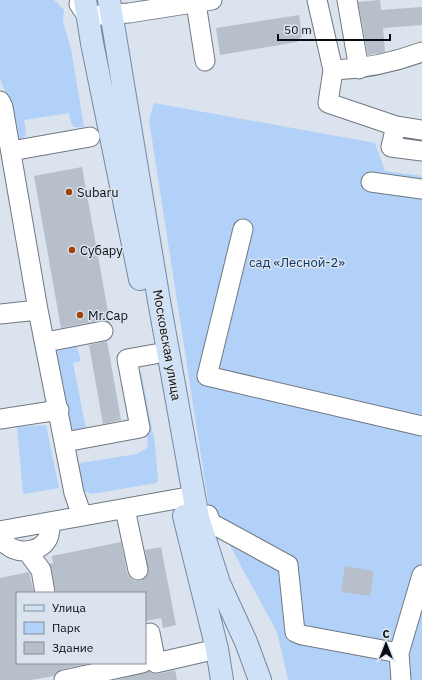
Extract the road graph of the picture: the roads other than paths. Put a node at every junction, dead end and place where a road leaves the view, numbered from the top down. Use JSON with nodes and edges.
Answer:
{"nodes":[{"id":1,"x":317,"y":0,"type":"edge"},
{"id":2,"x":347,"y":0,"type":"edge"},
{"id":3,"x":204,"y":1,"type":"edge"},
{"id":4,"x":83,"y":5,"type":"edge"},
{"id":5,"x":110,"y":8,"type":"edge"},
{"id":6,"x":422,"y":52,"type":"edge"},
{"id":7,"x":205,"y":61,"type":"dead end"},
{"id":8,"x":359,"y":69,"type":"junction"},
{"id":9,"x":333,"y":70,"type":"junction"},
{"id":10,"x":1,"y":105,"type":"edge"},
{"id":11,"x":396,"y":126,"type":"junction"},
{"id":12,"x":422,"y":130,"type":"edge"},
{"id":13,"x":90,"y":136,"type":"dead end"},
{"id":14,"x":10,"y":151,"type":"junction"},
{"id":15,"x":422,"y":151,"type":"edge"},
{"id":16,"x":371,"y":182,"type":"dead end"},
{"id":17,"x":422,"y":189,"type":"edge"},
{"id":18,"x":243,"y":230,"type":"dead end"},
{"id":19,"x":38,"y":310,"type":"junction"},
{"id":20,"x":0,"y":314,"type":"edge"},
{"id":21,"x":103,"y":331,"type":"dead end"},
{"id":22,"x":46,"y":342,"type":"junction"},
{"id":23,"x":155,"y":354,"type":"junction"},
{"id":24,"x":59,"y":410,"type":"junction"},
{"id":25,"x":0,"y":419,"type":"edge"},
{"id":26,"x":422,"y":426,"type":"edge"},
{"id":27,"x":65,"y":442,"type":"junction"},
{"id":28,"x":187,"y":497,"type":"junction"},
{"id":29,"x":125,"y":509,"type":"junction"},
{"id":30,"x":82,"y":516,"type":"junction"},
{"id":31,"x":198,"y":518,"type":"junction"},
{"id":32,"x":51,"y":522,"type":"junction"},
{"id":33,"x":0,"y":531,"type":"edge"},
{"id":34,"x":27,"y":551,"type":"junction"},
{"id":35,"x":138,"y":570,"type":"dead end"},
{"id":36,"x":422,"y":575,"type":"edge"},
{"id":37,"x":45,"y":592,"type":"edge"},
{"id":38,"x":150,"y":633,"type":"dead end"},
{"id":39,"x":217,"y":649,"type":"junction"},
{"id":40,"x":399,"y":653,"type":"junction"},
{"id":41,"x":139,"y":664,"type":"edge"},
{"id":42,"x":64,"y":680,"type":"edge"},
{"id":43,"x":222,"y":680,"type":"edge"},
{"id":44,"x":260,"y":680,"type":"edge"},
{"id":45,"x":401,"y":680,"type":"edge"}],
"edges":[{"from":1,"to":9,"type":"street"},
{"from":2,"to":8,"type":"street"},
{"from":3,"to":5,"type":"street"},
{"from":3,"to":7,"type":"street"},
{"from":4,"to":5,"type":"street"},
{"from":4,"to":23,"type":"main road","name":"Московская улица"},
{"from":5,"to":28,"type":"main road","name":"Московская улица"},
{"from":6,"to":8,"type":"street"},
{"from":8,"to":9,"type":"street"},
{"from":9,"to":11,"type":"street"},
{"from":10,"to":14,"type":"street"},
{"from":11,"to":12,"type":"street"},
{"from":11,"to":15,"type":"street"},
{"from":13,"to":14,"type":"street"},
{"from":14,"to":19,"type":"street"},
{"from":16,"to":17,"type":"street"},
{"from":18,"to":26,"type":"street"},
{"from":19,"to":20,"type":"street"},
{"from":19,"to":22,"type":"street"},
{"from":21,"to":22,"type":"street"},
{"from":22,"to":24,"type":"street"},
{"from":23,"to":27,"type":"street"},
{"from":23,"to":28,"type":"main road","name":"Московская улица"},
{"from":24,"to":25,"type":"street"},
{"from":24,"to":27,"type":"street"},
{"from":27,"to":30,"type":"street"},
{"from":28,"to":29,"type":"street"},
{"from":28,"to":31,"type":"main road","name":"Московская улица"},
{"from":28,"to":39,"type":"main road","name":"Московская улица"},
{"from":29,"to":30,"type":"street"},
{"from":29,"to":35,"type":"street"},
{"from":30,"to":32,"type":"street"},
{"from":31,"to":40,"type":"street"},
{"from":31,"to":44,"type":"main road","name":"Московская улица"},
{"from":32,"to":33,"type":"street"},
{"from":32,"to":34,"type":"street"},
{"from":33,"to":34,"type":"street"},
{"from":34,"to":37,"type":"street"},
{"from":36,"to":40,"type":"street"},
{"from":38,"to":39,"type":"street"},
{"from":39,"to":43,"type":"main road","name":"Московская улица"},
{"from":40,"to":45,"type":"street"},
{"from":41,"to":42,"type":"street"}]}
